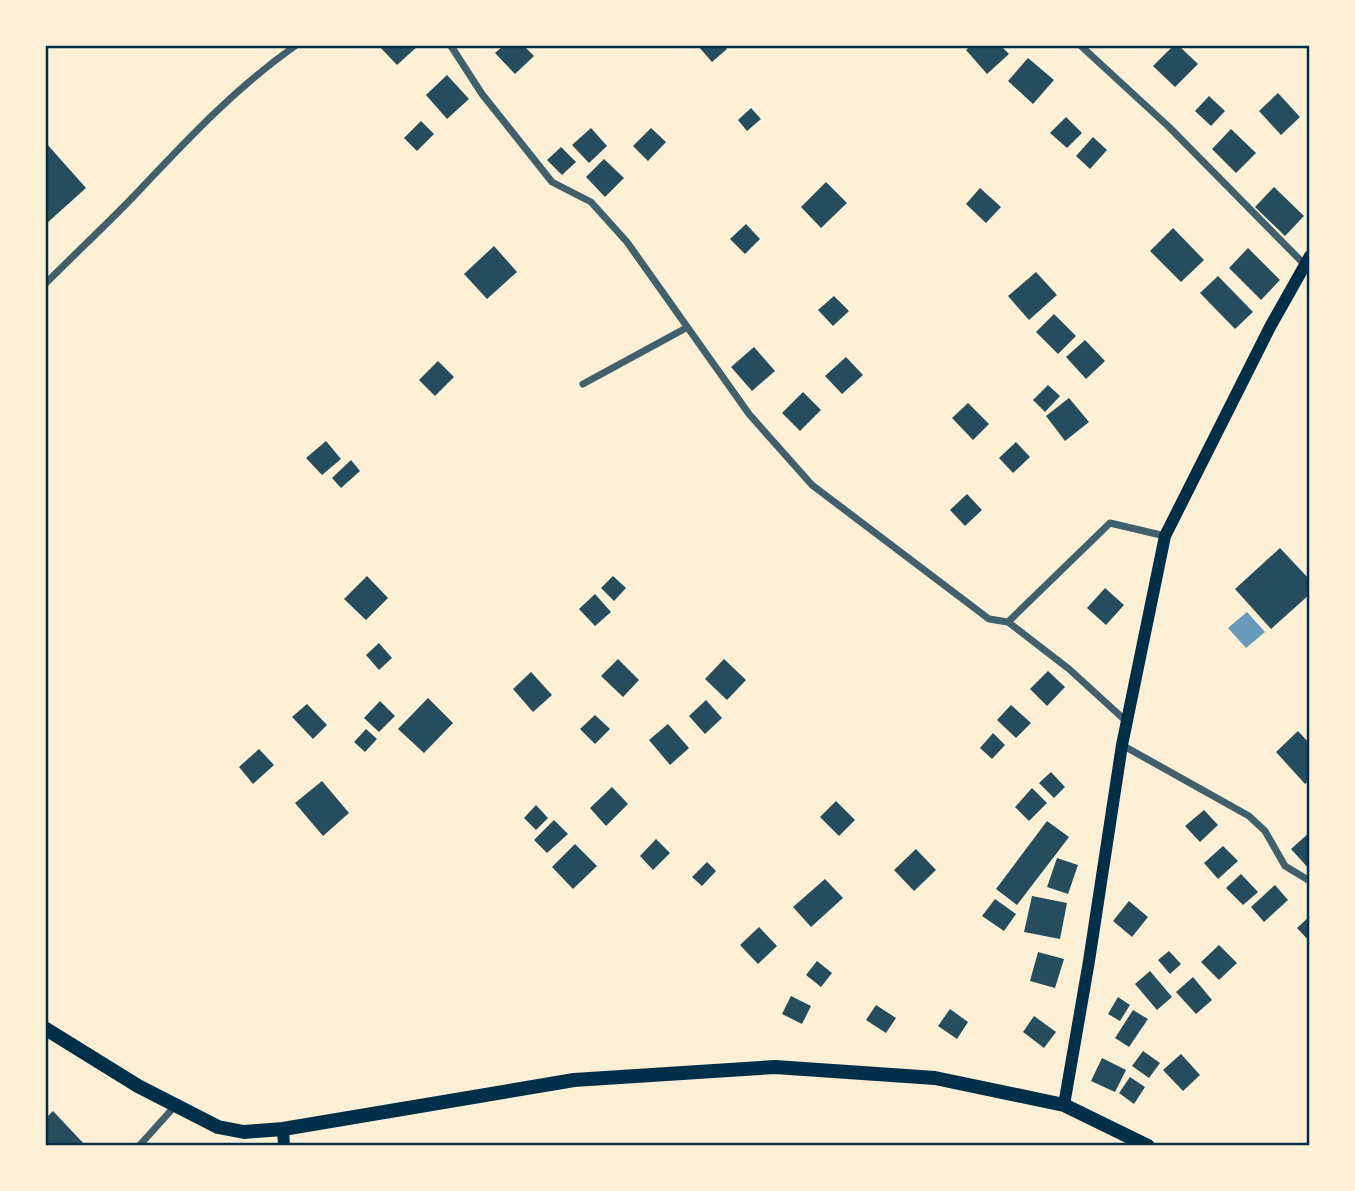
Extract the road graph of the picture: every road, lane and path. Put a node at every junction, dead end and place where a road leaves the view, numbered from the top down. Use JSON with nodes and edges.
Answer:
{"nodes":[{"id":1,"x":295,"y":46,"type":"edge"},
{"id":2,"x":451,"y":46,"type":"edge"},
{"id":3,"x":1081,"y":46,"type":"edge"},
{"id":4,"x":1308,"y":260,"type":"edge"},
{"id":5,"x":46,"y":283,"type":"edge"},
{"id":6,"x":686,"y":328,"type":"junction"},
{"id":7,"x":583,"y":384,"type":"dead end"},
{"id":8,"x":1165,"y":536,"type":"junction"},
{"id":9,"x":1008,"y":622,"type":"junction"},
{"id":10,"x":1127,"y":721,"type":"junction"},
{"id":11,"x":1122,"y":745,"type":"junction"},
{"id":12,"x":1310,"y":881,"type":"edge"},
{"id":13,"x":46,"y":1029,"type":"edge"},
{"id":14,"x":1064,"y":1105,"type":"junction"},
{"id":15,"x":175,"y":1106,"type":"junction"},
{"id":16,"x":283,"y":1129,"type":"junction"},
{"id":17,"x":139,"y":1146,"type":"edge"},
{"id":18,"x":284,"y":1146,"type":"edge"},
{"id":19,"x":1148,"y":1146,"type":"edge"}],
"edges":[{"from":1,"to":5,"type":"street"},
{"from":2,"to":6,"type":"street"},
{"from":3,"to":4,"type":"street"},
{"from":4,"to":8,"type":"main road"},
{"from":6,"to":7,"type":"street"},
{"from":6,"to":9,"type":"street"},
{"from":8,"to":9,"type":"street"},
{"from":8,"to":10,"type":"main road"},
{"from":9,"to":10,"type":"street"},
{"from":10,"to":11,"type":"main road"},
{"from":11,"to":12,"type":"street"},
{"from":11,"to":14,"type":"main road"},
{"from":13,"to":15,"type":"highway"},
{"from":14,"to":16,"type":"highway"},
{"from":14,"to":19,"type":"highway"},
{"from":15,"to":16,"type":"highway"},
{"from":15,"to":17,"type":"street"},
{"from":16,"to":18,"type":"main road"}]}
